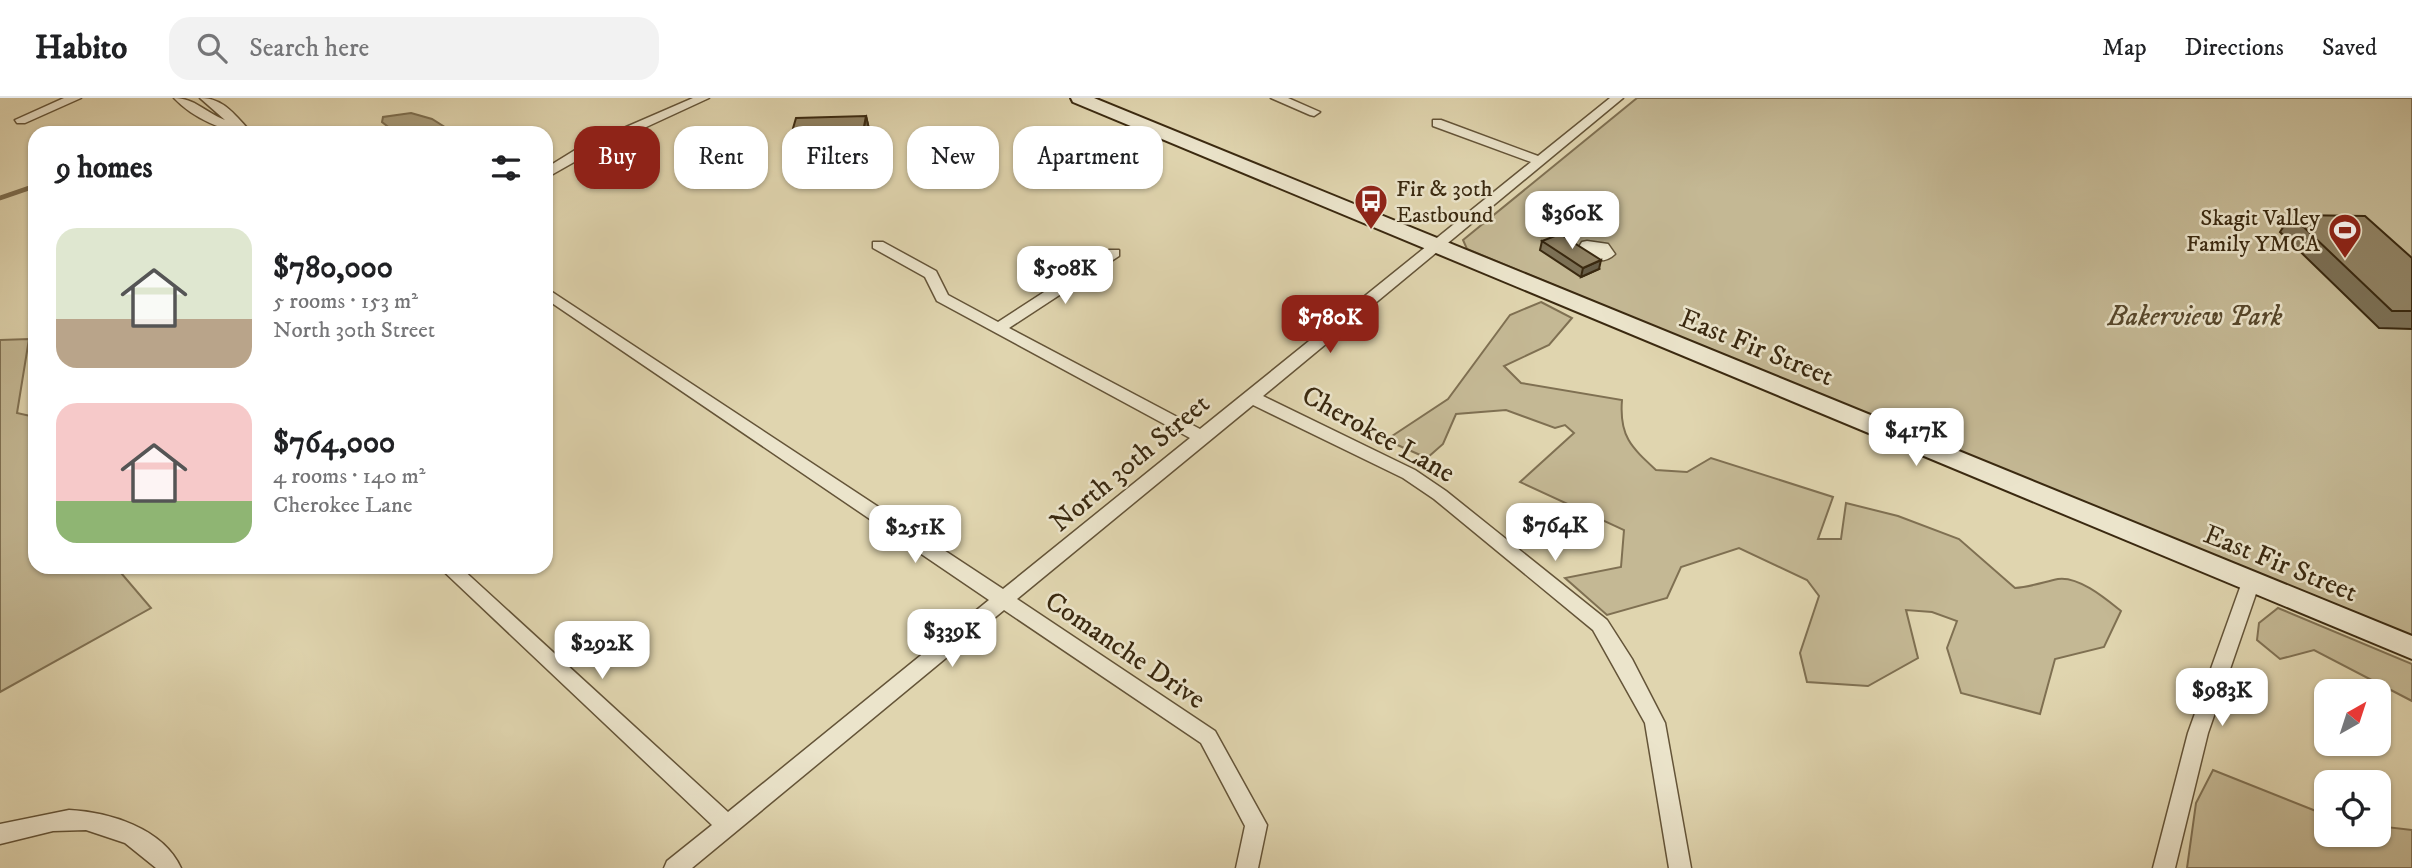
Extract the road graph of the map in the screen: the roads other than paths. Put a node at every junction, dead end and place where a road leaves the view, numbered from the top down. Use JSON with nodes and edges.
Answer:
{"nodes":[{"id":1,"x":75,"y":98,"type":"edge"},
{"id":2,"x":180,"y":98,"type":"edge"},
{"id":3,"x":206,"y":98,"type":"edge"},
{"id":4,"x":703,"y":98,"type":"edge"},
{"id":5,"x":1079,"y":98,"type":"edge"},
{"id":6,"x":1277,"y":98,"type":"edge"},
{"id":7,"x":1594,"y":100,"type":"edge"},
{"id":8,"x":1613,"y":101,"type":"edge"},
{"id":9,"x":1314,"y":112,"type":"dead end"},
{"id":10,"x":21,"y":120,"type":"dead end"},
{"id":11,"x":1437,"y":123,"type":"dead end"},
{"id":12,"x":230,"y":126,"type":"edge"},
{"id":13,"x":238,"y":126,"type":"edge"},
{"id":14,"x":1540,"y":161,"type":"junction"},
{"id":15,"x":553,"y":170,"type":"edge"},
{"id":16,"x":878,"y":245,"type":"dead end"},
{"id":17,"x":1436,"y":246,"type":"junction"},
{"id":18,"x":1114,"y":254,"type":"dead end"},
{"id":19,"x":553,"y":297,"type":"edge"},
{"id":20,"x":998,"y":328,"type":"junction"},
{"id":21,"x":1251,"y":397,"type":"junction"},
{"id":22,"x":1202,"y":438,"type":"junction"},
{"id":23,"x":456,"y":574,"type":"edge"},
{"id":24,"x":2252,"y":582,"type":"junction"},
{"id":25,"x":1004,"y":601,"type":"junction"},
{"id":26,"x":2412,"y":648,"type":"edge"},
{"id":27,"x":727,"y":825,"type":"junction"},
{"id":28,"x":0,"y":834,"type":"edge"},
{"id":29,"x":170,"y":868,"type":"edge"},
{"id":30,"x":675,"y":868,"type":"edge"},
{"id":31,"x":1247,"y":868,"type":"edge"},
{"id":32,"x":1680,"y":868,"type":"edge"},
{"id":33,"x":2164,"y":868,"type":"edge"}],
"edges":[{"from":1,"to":10,"type":"street"},
{"from":2,"to":12,"type":"street"},
{"from":3,"to":13,"type":"street"},
{"from":4,"to":15,"type":"street"},
{"from":5,"to":17,"type":"street","name":"East Fir Street"},
{"from":6,"to":9,"type":"street"},
{"from":7,"to":8,"type":"street"},
{"from":8,"to":14,"type":"street","name":"North 30th Street"},
{"from":11,"to":14,"type":"street"},
{"from":14,"to":17,"type":"street","name":"North 30th Street"},
{"from":16,"to":20,"type":"street"},
{"from":17,"to":21,"type":"street","name":"North 30th Street"},
{"from":17,"to":24,"type":"street","name":"East Fir Street"},
{"from":18,"to":20,"type":"street"},
{"from":19,"to":25,"type":"street","name":"Comanche Drive"},
{"from":20,"to":22,"type":"street"},
{"from":21,"to":22,"type":"street","name":"North 30th Street"},
{"from":21,"to":32,"type":"street","name":"Cherokee Lane"},
{"from":22,"to":25,"type":"street","name":"North 30th Street"},
{"from":23,"to":27,"type":"street"},
{"from":24,"to":26,"type":"street","name":"East Fir Street"},
{"from":24,"to":33,"type":"street"},
{"from":25,"to":27,"type":"street","name":"North 30th Street"},
{"from":25,"to":31,"type":"street","name":"Comanche Drive"},
{"from":27,"to":30,"type":"street","name":"North 30th Street"},
{"from":28,"to":29,"type":"street"}]}
